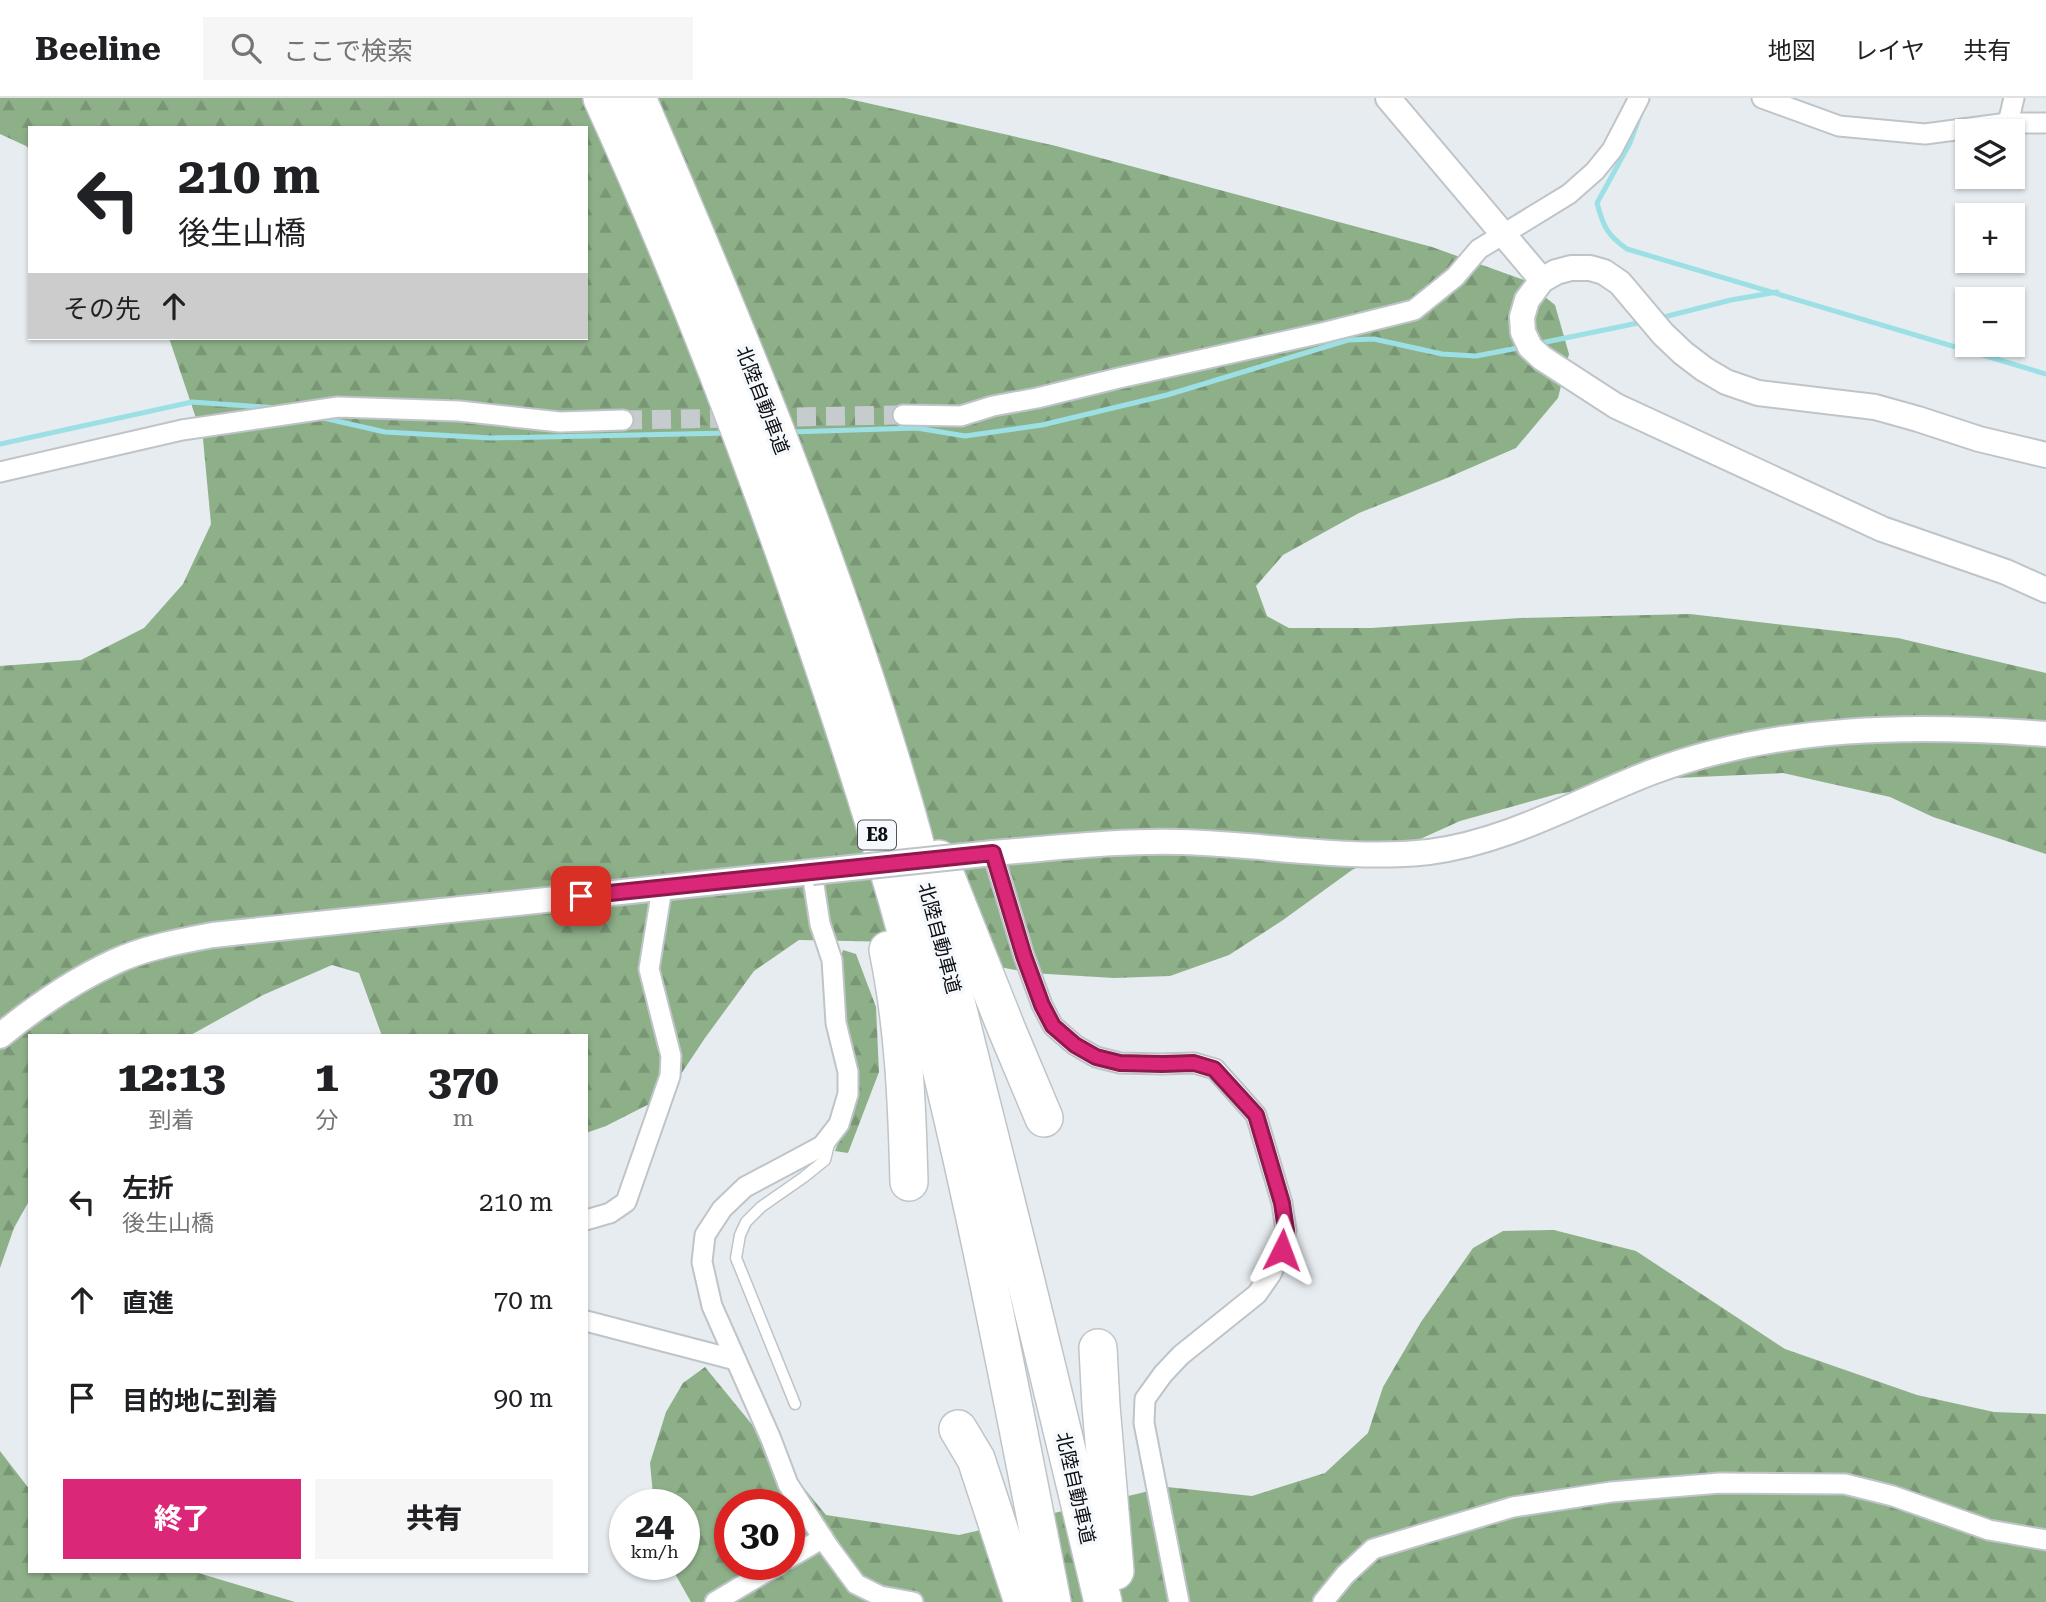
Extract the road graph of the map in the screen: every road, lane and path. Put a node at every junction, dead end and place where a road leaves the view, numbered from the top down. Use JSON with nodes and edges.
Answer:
{"nodes":[{"id":1,"x":602,"y":98,"type":"edge"},
{"id":2,"x":637,"y":98,"type":"edge"},
{"id":3,"x":1388,"y":98,"type":"edge"},
{"id":4,"x":1639,"y":98,"type":"edge"},
{"id":5,"x":1762,"y":98,"type":"edge"},
{"id":6,"x":2014,"y":98,"type":"edge"},
{"id":7,"x":2009,"y":119,"type":"edge"},
{"id":8,"x":2025,"y":123,"type":"edge"},
{"id":9,"x":2046,"y":123,"type":"edge"},
{"id":10,"x":1955,"y":130,"type":"edge"},
{"id":11,"x":1504,"y":234,"type":"junction"},
{"id":12,"x":1542,"y":280,"type":"junction"},
{"id":13,"x":903,"y":415,"type":"tunnel mouth"},
{"id":14,"x":623,"y":420,"type":"tunnel mouth"},
{"id":15,"x":2046,"y":455,"type":"edge"},
{"id":16,"x":0,"y":472,"type":"edge"},
{"id":17,"x":773,"y":519,"type":"junction"},
{"id":18,"x":2046,"y":590,"type":"edge"},
{"id":19,"x":853,"y":643,"type":"junction"},
{"id":20,"x":2046,"y":734,"type":"edge"},
{"id":21,"x":993,"y":853,"type":"junction"},
{"id":22,"x":812,"y":873,"type":"junction"},
{"id":23,"x":662,"y":888,"type":"junction"},
{"id":24,"x":0,"y":1036,"type":"edge"},
{"id":25,"x":1044,"y":1118,"type":"dead end"},
{"id":26,"x":832,"y":1133,"type":"junction"},
{"id":27,"x":909,"y":1182,"type":"dead end"},
{"id":28,"x":588,"y":1219,"type":"edge"},
{"id":29,"x":588,"y":1322,"type":"edge"},
{"id":30,"x":1098,"y":1349,"type":"dead end"},
{"id":31,"x":736,"y":1360,"type":"junction"},
{"id":32,"x":795,"y":1404,"type":"dead end"},
{"id":33,"x":958,"y":1429,"type":"dead end"},
{"id":34,"x":823,"y":1538,"type":"junction"},
{"id":35,"x":2046,"y":1540,"type":"edge"},
{"id":36,"x":805,"y":1549,"type":"edge"},
{"id":37,"x":752,"y":1580,"type":"edge"},
{"id":38,"x":715,"y":1602,"type":"edge"},
{"id":39,"x":913,"y":1602,"type":"edge"},
{"id":40,"x":1023,"y":1602,"type":"edge"},
{"id":41,"x":1052,"y":1602,"type":"edge"},
{"id":42,"x":1103,"y":1602,"type":"edge"},
{"id":43,"x":1120,"y":1602,"type":"edge"},
{"id":44,"x":1179,"y":1602,"type":"edge"},
{"id":45,"x":1324,"y":1602,"type":"edge"}],
"edges":[{"from":1,"to":17,"type":"highway","name":"北陸自動車道","number":"E8"},
{"from":2,"to":19,"type":"highway","name":"北陸自動車道","number":"E8"},
{"from":3,"to":11,"type":"street"},
{"from":4,"to":11,"type":"street"},
{"from":5,"to":10,"type":"street"},
{"from":6,"to":7,"type":"street"},
{"from":8,"to":9,"type":"street"},
{"from":11,"to":12,"type":"street"},
{"from":11,"to":13,"type":"street"},
{"from":12,"to":15,"type":"street"},
{"from":12,"to":18,"type":"street"},
{"from":14,"to":16,"type":"street"},
{"from":17,"to":27,"type":"highway"},
{"from":17,"to":41,"type":"highway","name":"北陸自動車道","number":"E8"},
{"from":19,"to":25,"type":"highway"},
{"from":19,"to":42,"type":"highway","name":"北陸自動車道","number":"E8"},
{"from":20,"to":21,"type":"street"},
{"from":21,"to":22,"type":"street","bridge":true},
{"from":21,"to":44,"type":"street"},
{"from":22,"to":23,"type":"street"},
{"from":22,"to":26,"type":"street"},
{"from":23,"to":24,"type":"street"},
{"from":23,"to":28,"type":"street"},
{"from":26,"to":31,"type":"street"},
{"from":26,"to":32,"type":"lane"},
{"from":29,"to":31,"type":"street"},
{"from":30,"to":43,"type":"highway"},
{"from":31,"to":34,"type":"street"},
{"from":33,"to":40,"type":"highway"},
{"from":34,"to":36,"type":"street"},
{"from":34,"to":39,"type":"street"},
{"from":35,"to":45,"type":"street"},
{"from":37,"to":38,"type":"street"}]}
